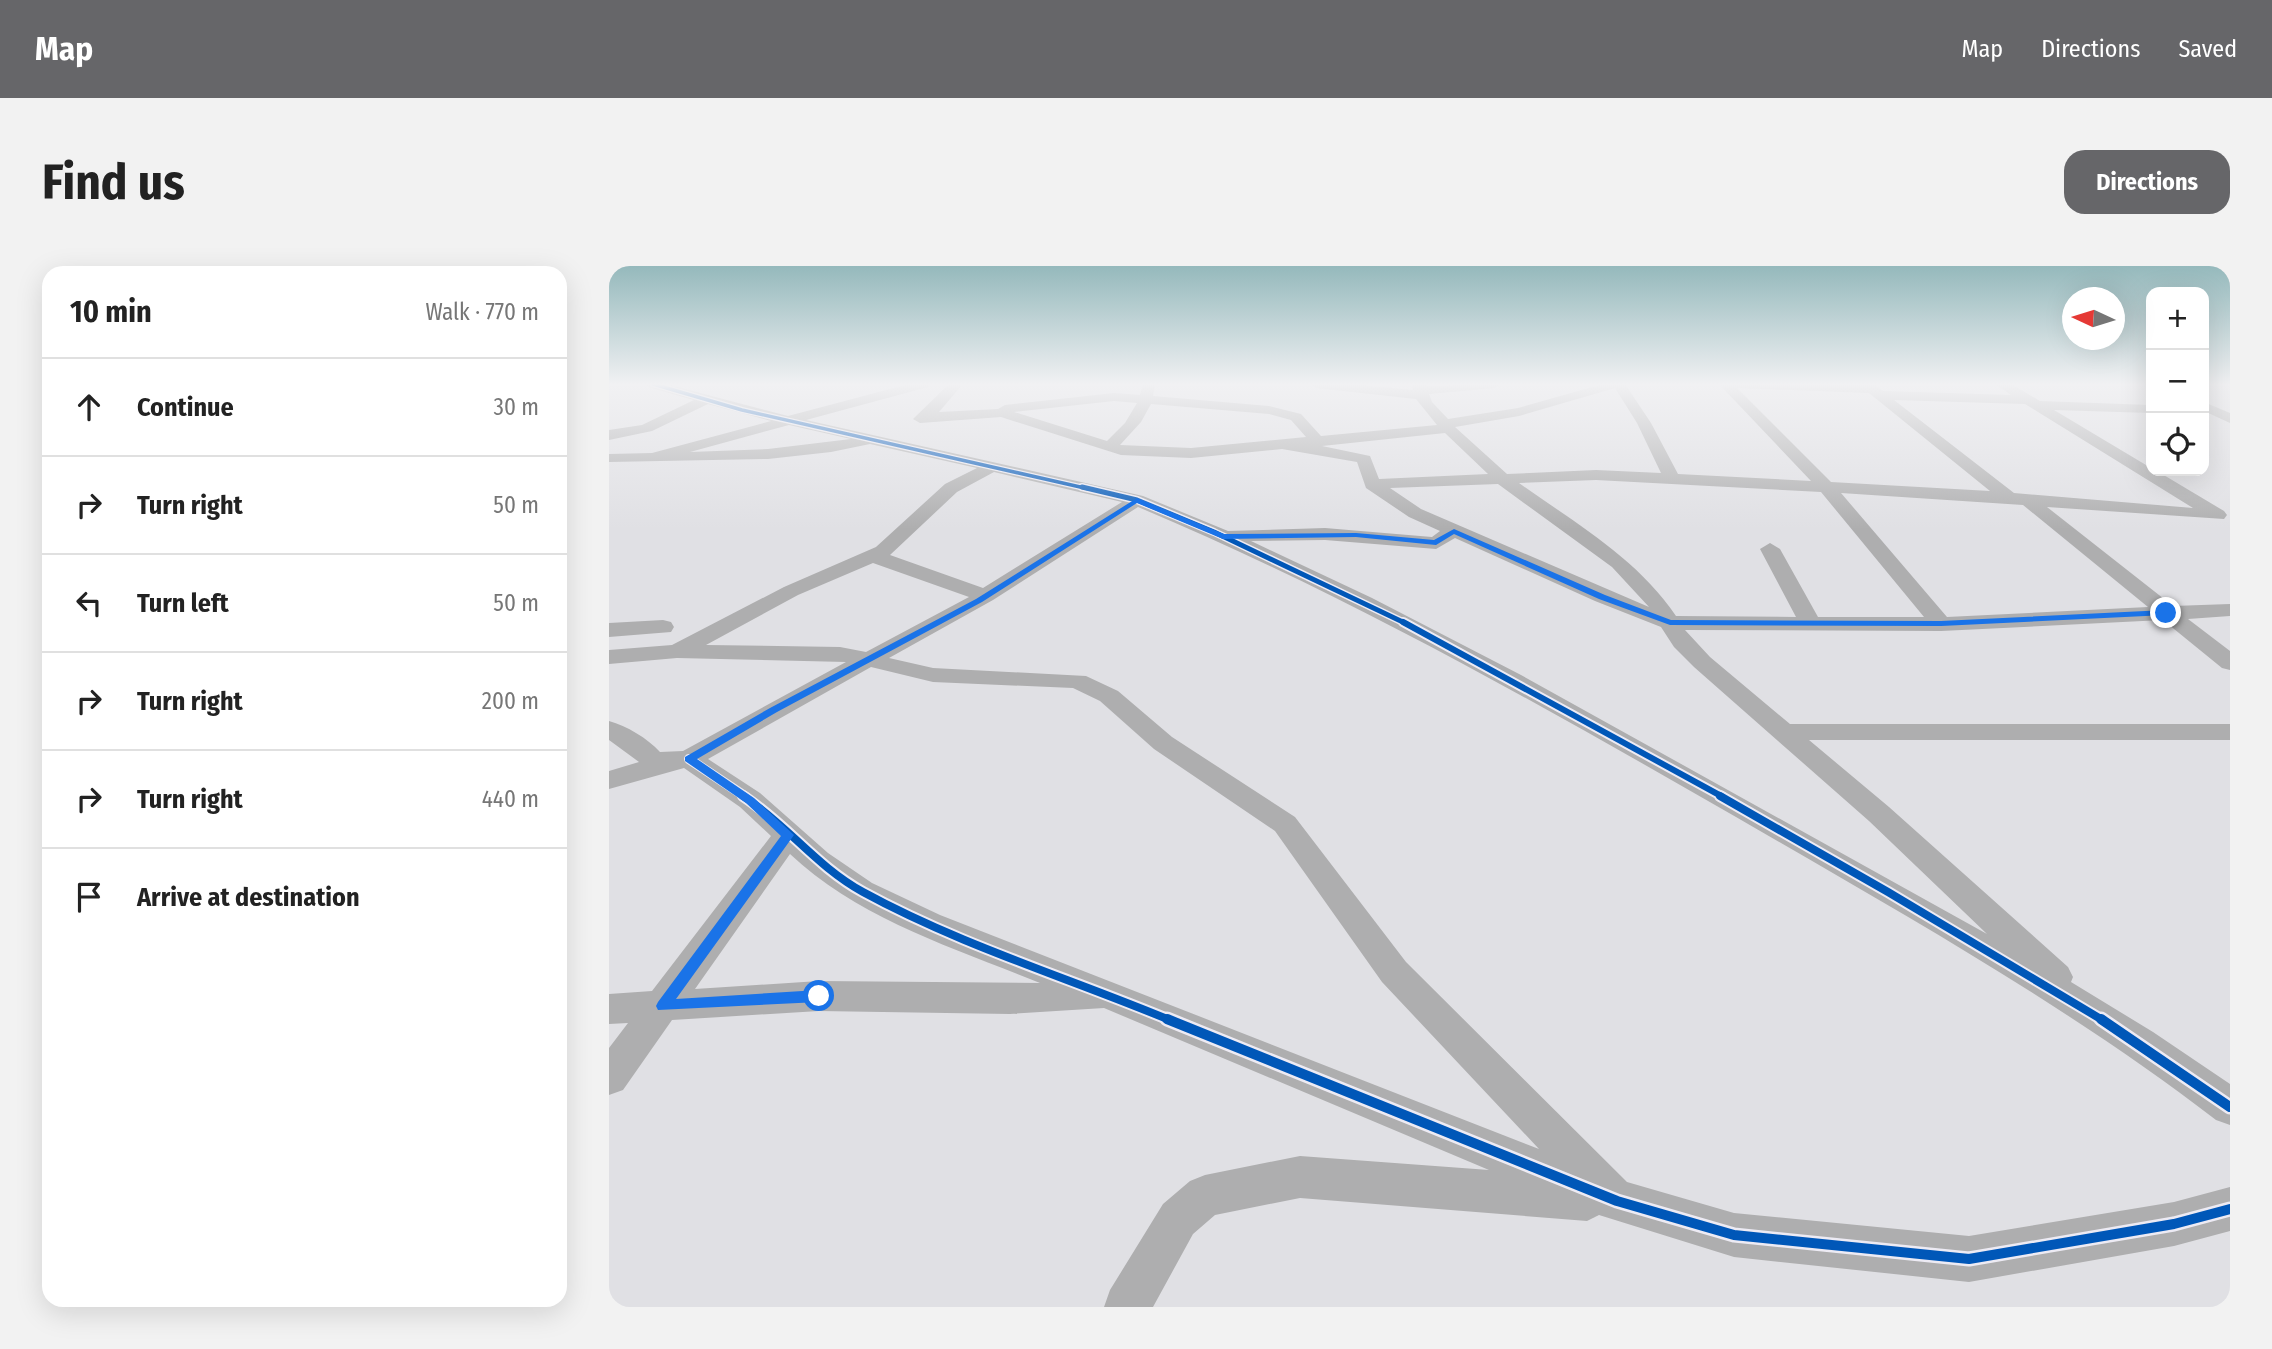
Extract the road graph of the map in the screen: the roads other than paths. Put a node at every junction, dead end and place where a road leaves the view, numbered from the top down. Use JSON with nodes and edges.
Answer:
{"nodes":[{"id":1,"x":634,"y":433,"type":"edge"},
{"id":2,"x":746,"y":433,"type":"edge"},
{"id":3,"x":860,"y":433,"type":"edge"},
{"id":4,"x":1067,"y":433,"type":"edge"},
{"id":5,"x":1124,"y":433,"type":"edge"},
{"id":6,"x":1309,"y":433,"type":"edge"},
{"id":7,"x":1393,"y":433,"type":"edge"},
{"id":8,"x":1453,"y":433,"type":"edge"},
{"id":9,"x":1649,"y":433,"type":"edge"},
{"id":10,"x":1773,"y":433,"type":"edge"},
{"id":11,"x":1931,"y":433,"type":"edge"},
{"id":12,"x":2084,"y":433,"type":"edge"},
{"id":13,"x":609,"y":435,"type":"edge"},
{"id":14,"x":629,"y":435,"type":"junction"},
{"id":15,"x":881,"y":436,"type":"junction"},
{"id":16,"x":1318,"y":442,"type":"junction"},
{"id":17,"x":1285,"y":444,"type":"junction"},
{"id":18,"x":1109,"y":446,"type":"junction"},
{"id":19,"x":655,"y":457,"type":"junction"},
{"id":20,"x":610,"y":459,"type":"edge"},
{"id":21,"x":994,"y":466,"type":"junction"},
{"id":22,"x":1672,"y":478,"type":"junction"},
{"id":23,"x":1505,"y":481,"type":"junction"},
{"id":24,"x":1371,"y":484,"type":"junction"},
{"id":25,"x":1828,"y":489,"type":"junction"},
{"id":26,"x":2019,"y":499,"type":"junction"},
{"id":27,"x":1137,"y":500,"type":"junction"},
{"id":28,"x":2224,"y":519,"type":"edge"},
{"id":29,"x":1454,"y":531,"type":"junction"},
{"id":30,"x":1223,"y":536,"type":"junction"},
{"id":31,"x":1770,"y":549,"type":"dead end"},
{"id":32,"x":873,"y":556,"type":"junction"},
{"id":33,"x":986,"y":596,"type":"junction"},
{"id":34,"x":2230,"y":610,"type":"edge"},
{"id":35,"x":2166,"y":613,"type":"junction"},
{"id":36,"x":1670,"y":623,"type":"junction"},
{"id":37,"x":1811,"y":624,"type":"junction"},
{"id":38,"x":1941,"y":624,"type":"junction"},
{"id":39,"x":663,"y":627,"type":"dead end"},
{"id":40,"x":609,"y":630,"type":"edge"},
{"id":41,"x":677,"y":651,"type":"junction"},
{"id":42,"x":609,"y":657,"type":"edge"},
{"id":43,"x":869,"y":659,"type":"junction"},
{"id":44,"x":2230,"y":663,"type":"edge"},
{"id":45,"x":609,"y":729,"type":"edge"},
{"id":46,"x":1781,"y":732,"type":"junction"},
{"id":47,"x":2230,"y":732,"type":"edge"},
{"id":48,"x":678,"y":760,"type":"junction"},
{"id":49,"x":609,"y":780,"type":"edge"},
{"id":50,"x":788,"y":835,"type":"junction"},
{"id":51,"x":1110,"y":995,"type":"junction"},
{"id":52,"x":663,"y":1006,"type":"junction"},
{"id":53,"x":609,"y":1009,"type":"edge"},
{"id":54,"x":2096,"y":1014,"type":"junction"},
{"id":55,"x":609,"y":1078,"type":"edge"},
{"id":56,"x":2230,"y":1107,"type":"edge"},
{"id":57,"x":1617,"y":1201,"type":"junction"},
{"id":58,"x":2230,"y":1209,"type":"edge"},
{"id":59,"x":1127,"y":1307,"type":"edge"}],
"edges":[{"from":1,"to":14,"type":"street"},
{"from":2,"to":19,"type":"street"},
{"from":3,"to":15,"type":"street"},
{"from":4,"to":18,"type":"street"},
{"from":5,"to":18,"type":"street"},
{"from":6,"to":16,"type":"street"},
{"from":7,"to":16,"type":"street"},
{"from":8,"to":23,"type":"street"},
{"from":9,"to":22,"type":"street"},
{"from":10,"to":25,"type":"street"},
{"from":11,"to":26,"type":"street"},
{"from":12,"to":28,"type":"street"},
{"from":13,"to":14,"type":"street"},
{"from":14,"to":20,"type":"street"},
{"from":15,"to":19,"type":"street"},
{"from":15,"to":21,"type":"street"},
{"from":16,"to":17,"type":"street"},
{"from":17,"to":18,"type":"street"},
{"from":17,"to":24,"type":"street"},
{"from":19,"to":20,"type":"street"},
{"from":21,"to":27,"type":"street"},
{"from":21,"to":32,"type":"street"},
{"from":22,"to":23,"type":"street"},
{"from":22,"to":25,"type":"street"},
{"from":23,"to":24,"type":"street"},
{"from":23,"to":36,"type":"street"},
{"from":24,"to":29,"type":"street"},
{"from":25,"to":26,"type":"street"},
{"from":25,"to":38,"type":"street"},
{"from":26,"to":28,"type":"street"},
{"from":26,"to":35,"type":"street"},
{"from":27,"to":30,"type":"street"},
{"from":27,"to":33,"type":"street"},
{"from":29,"to":30,"type":"street"},
{"from":29,"to":36,"type":"street"},
{"from":30,"to":54,"type":"street"},
{"from":31,"to":37,"type":"street"},
{"from":32,"to":33,"type":"street"},
{"from":32,"to":41,"type":"street"},
{"from":33,"to":43,"type":"street"},
{"from":34,"to":35,"type":"street"},
{"from":35,"to":38,"type":"street"},
{"from":35,"to":44,"type":"street"},
{"from":36,"to":37,"type":"street"},
{"from":36,"to":46,"type":"street"},
{"from":37,"to":38,"type":"street"},
{"from":39,"to":40,"type":"street"},
{"from":41,"to":42,"type":"street"},
{"from":41,"to":43,"type":"street"},
{"from":43,"to":48,"type":"street"},
{"from":43,"to":57,"type":"street"},
{"from":45,"to":48,"type":"street"},
{"from":46,"to":47,"type":"street"},
{"from":46,"to":54,"type":"street"},
{"from":48,"to":49,"type":"street"},
{"from":48,"to":50,"type":"street"},
{"from":50,"to":51,"type":"street"},
{"from":50,"to":52,"type":"street"},
{"from":51,"to":52,"type":"street"},
{"from":51,"to":57,"type":"street"},
{"from":52,"to":53,"type":"street"},
{"from":52,"to":55,"type":"street"},
{"from":54,"to":56,"type":"street"},
{"from":57,"to":58,"type":"street"},
{"from":57,"to":59,"type":"street"}]}
